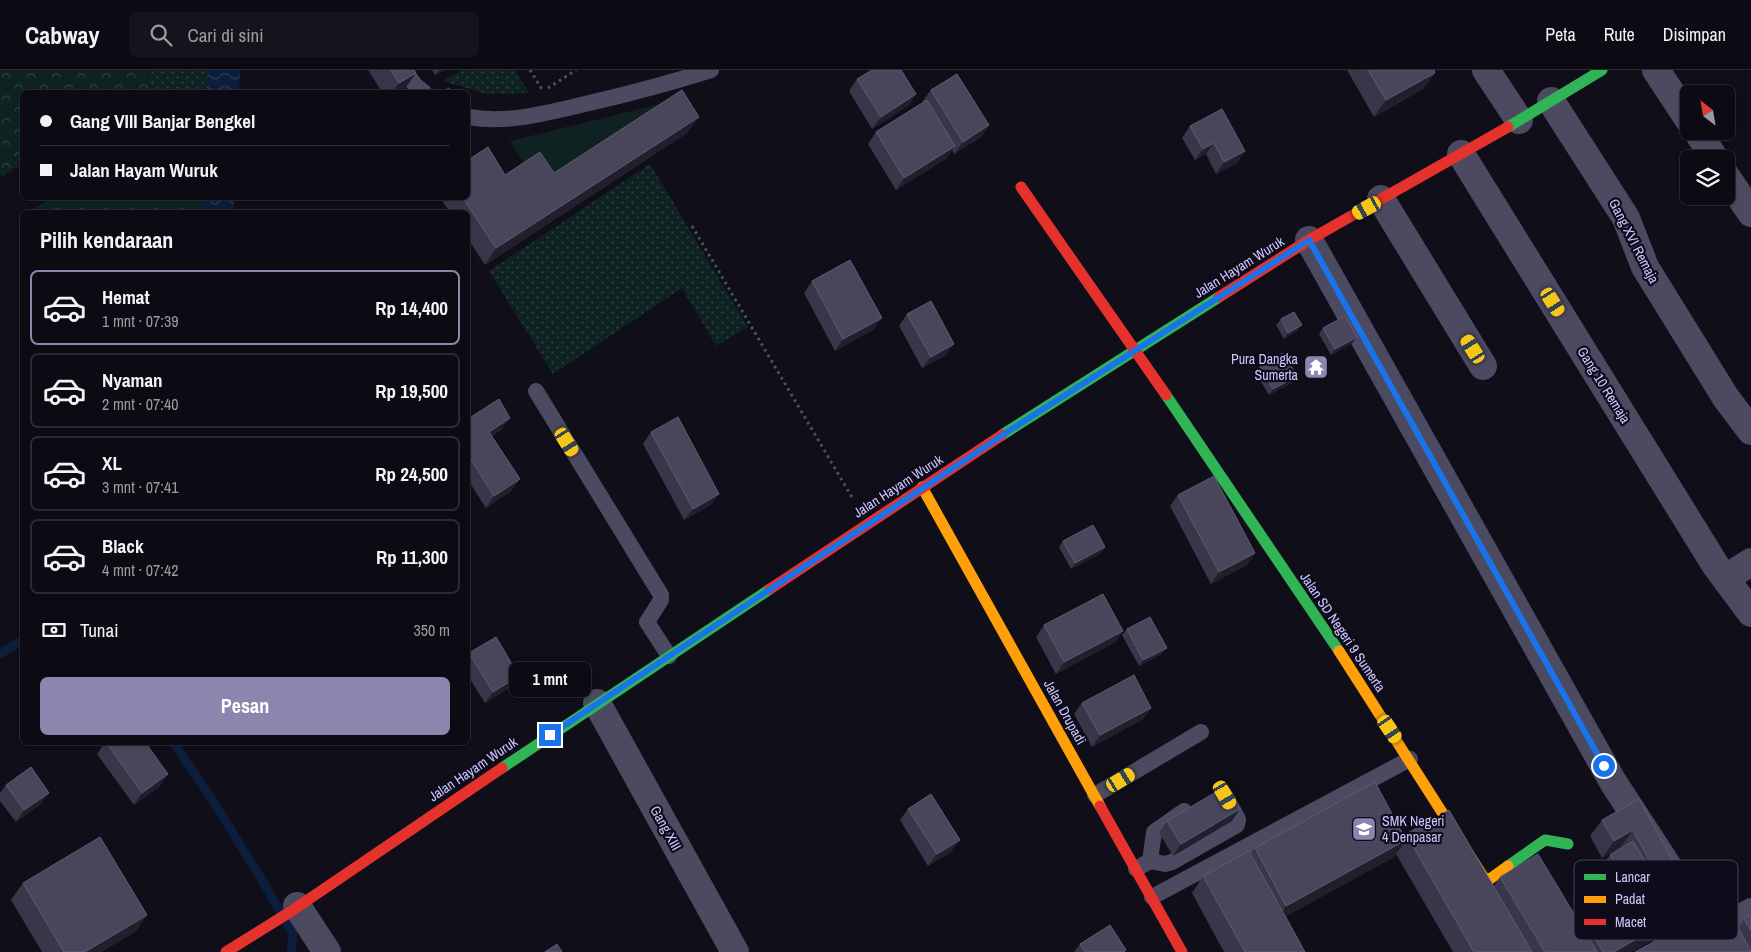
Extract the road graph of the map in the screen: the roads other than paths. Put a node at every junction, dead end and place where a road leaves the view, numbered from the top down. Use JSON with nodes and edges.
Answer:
{"nodes":[{"id":1,"x":404,"y":70,"type":"edge"},
{"id":2,"x":711,"y":70,"type":"edge"},
{"id":3,"x":1486,"y":70,"type":"edge"},
{"id":4,"x":1602,"y":70,"type":"edge"},
{"id":5,"x":1656,"y":70,"type":"edge"},
{"id":6,"x":421,"y":90,"type":"edge"},
{"id":7,"x":1551,"y":101,"type":"junction"},
{"id":8,"x":1680,"y":106,"type":"edge"},
{"id":9,"x":470,"y":117,"type":"edge"},
{"id":10,"x":1520,"y":120,"type":"junction"},
{"id":11,"x":1461,"y":154,"type":"junction"},
{"id":12,"x":1021,"y":187,"type":"dead end"},
{"id":13,"x":1735,"y":189,"type":"edge"},
{"id":14,"x":1381,"y":199,"type":"junction"},
{"id":15,"x":1751,"y":213,"type":"edge"},
{"id":16,"x":1309,"y":240,"type":"junction"},
{"id":17,"x":1136,"y":349,"type":"junction"},
{"id":18,"x":1484,"y":366,"type":"dead end"},
{"id":19,"x":536,"y":391,"type":"dead end"},
{"id":20,"x":1751,"y":431,"type":"edge"},
{"id":21,"x":922,"y":487,"type":"junction"},
{"id":22,"x":1751,"y":613,"type":"edge"},
{"id":23,"x":669,"y":656,"type":"junction"},
{"id":24,"x":597,"y":703,"type":"junction"},
{"id":25,"x":1201,"y":732,"type":"dead end"},
{"id":26,"x":1410,"y":758,"type":"junction"},
{"id":27,"x":1212,"y":794,"type":"edge"},
{"id":28,"x":1095,"y":795,"type":"junction"},
{"id":29,"x":1197,"y":804,"type":"edge"},
{"id":30,"x":1568,"y":844,"type":"dead end"},
{"id":31,"x":1664,"y":860,"type":"edge"},
{"id":32,"x":1143,"y":865,"type":"junction"},
{"id":33,"x":1152,"y":897,"type":"junction"},
{"id":34,"x":293,"y":909,"type":"junction"},
{"id":35,"x":1751,"y":912,"type":"edge"},
{"id":36,"x":1738,"y":920,"type":"edge"},
{"id":37,"x":226,"y":952,"type":"edge"},
{"id":38,"x":327,"y":952,"type":"edge"},
{"id":39,"x":735,"y":952,"type":"edge"},
{"id":40,"x":1182,"y":952,"type":"edge"}],
"edges":[{"from":1,"to":6,"type":"lane"},
{"from":2,"to":9,"type":"lane"},
{"from":3,"to":10,"type":"street"},
{"from":4,"to":7,"type":"main road","name":"Jalan Hayam Wuruk"},
{"from":5,"to":8,"type":"street"},
{"from":7,"to":10,"type":"main road","name":"Jalan Hayam Wuruk"},
{"from":7,"to":20,"type":"street","name":"Gang XVI Remaja"},
{"from":10,"to":11,"type":"main road","name":"Jalan Hayam Wuruk"},
{"from":11,"to":14,"type":"main road","name":"Jalan Hayam Wuruk"},
{"from":11,"to":22,"type":"street","name":"Gang 10 Remaja"},
{"from":12,"to":17,"type":"main road","name":"Jalan SD Negeri 9 Sumerta"},
{"from":13,"to":15,"type":"street"},
{"from":14,"to":16,"type":"main road","name":"Jalan Hayam Wuruk"},
{"from":14,"to":18,"type":"street"},
{"from":16,"to":17,"type":"main road","name":"Jalan Hayam Wuruk"},
{"from":16,"to":31,"type":"street"},
{"from":17,"to":21,"type":"main road","name":"Jalan Hayam Wuruk"},
{"from":17,"to":26,"type":"main road","name":"Jalan SD Negeri 9 Sumerta"},
{"from":19,"to":23,"type":"lane"},
{"from":21,"to":23,"type":"main road","name":"Jalan Hayam Wuruk"},
{"from":21,"to":28,"type":"main road","name":"Jalan Drupadi"},
{"from":23,"to":24,"type":"main road","name":"Jalan Hayam Wuruk"},
{"from":24,"to":34,"type":"main road","name":"Jalan Hayam Wuruk"},
{"from":24,"to":39,"type":"street","name":"Gang XIII"},
{"from":25,"to":28,"type":"lane"},
{"from":26,"to":30,"type":"main road","name":"Jalan SD Negeri 9 Sumerta"},
{"from":26,"to":33,"type":"lane"},
{"from":27,"to":32,"type":"lane"},
{"from":28,"to":32,"type":"main road","name":"Jalan Drupadi"},
{"from":29,"to":32,"type":"lane"},
{"from":32,"to":33,"type":"main road","name":"Jalan Drupadi"},
{"from":33,"to":40,"type":"main road","name":"Jalan Drupadi"},
{"from":34,"to":37,"type":"main road","name":"Jalan Hayam Wuruk"},
{"from":34,"to":38,"type":"street"},
{"from":35,"to":36,"type":"street"}]}
